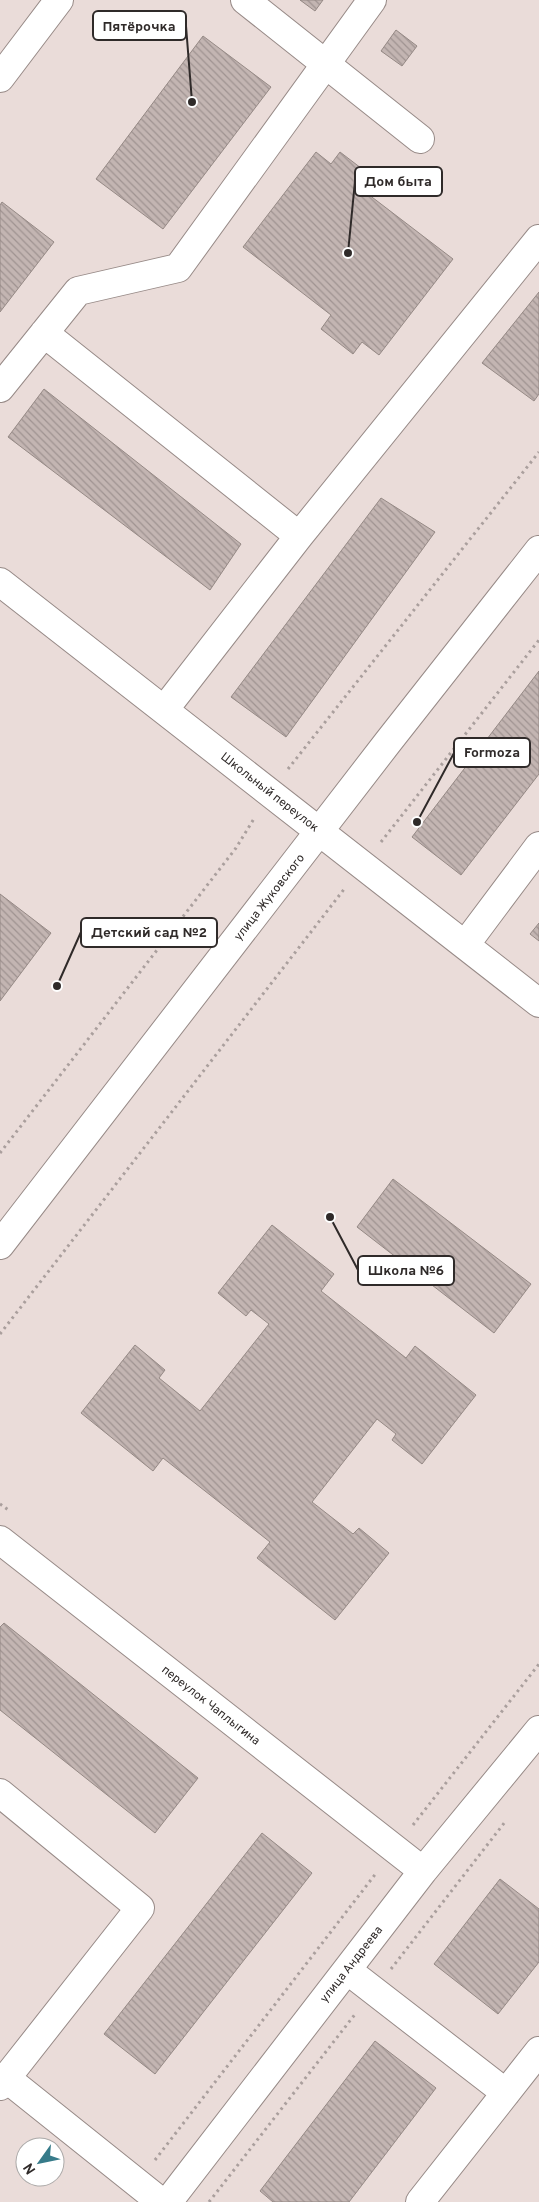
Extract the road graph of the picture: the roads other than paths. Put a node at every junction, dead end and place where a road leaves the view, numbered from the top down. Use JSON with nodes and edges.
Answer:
{"nodes":[{"id":1,"x":59,"y":0,"type":"edge"},
{"id":2,"x":245,"y":0,"type":"edge"},
{"id":3,"x":372,"y":0,"type":"edge"},
{"id":4,"x":325,"y":63,"type":"junction"},
{"id":5,"x":0,"y":78,"type":"edge"},
{"id":6,"x":420,"y":139,"type":"dead end"},
{"id":7,"x":539,"y":239,"type":"edge"},
{"id":8,"x":44,"y":333,"type":"junction"},
{"id":9,"x":0,"y":388,"type":"edge"},
{"id":10,"x":300,"y":536,"type":"junction"},
{"id":11,"x":539,"y":550,"type":"edge"},
{"id":12,"x":0,"y":582,"type":"edge"},
{"id":13,"x":164,"y":710,"type":"junction"},
{"id":14,"x":320,"y":831,"type":"junction"},
{"id":15,"x":539,"y":846,"type":"edge"},
{"id":16,"x":466,"y":945,"type":"junction"},
{"id":17,"x":539,"y":1003,"type":"edge"},
{"id":18,"x":0,"y":1245,"type":"edge"},
{"id":19,"x":3,"y":1548,"type":"edge"},
{"id":20,"x":539,"y":1730,"type":"edge"},
{"id":21,"x":0,"y":1793,"type":"edge"},
{"id":22,"x":422,"y":1871,"type":"junction"},
{"id":23,"x":347,"y":1970,"type":"junction"},
{"id":24,"x":539,"y":2052,"type":"edge"},
{"id":25,"x":3,"y":2082,"type":"edge"},
{"id":26,"x":506,"y":2093,"type":"junction"},
{"id":27,"x":161,"y":2202,"type":"edge"},
{"id":28,"x":168,"y":2202,"type":"edge"},
{"id":29,"x":420,"y":2202,"type":"edge"}],
"edges":[{"from":1,"to":5,"type":"street"},
{"from":2,"to":4,"type":"street"},
{"from":3,"to":4,"type":"street"},
{"from":4,"to":6,"type":"street"},
{"from":4,"to":8,"type":"street"},
{"from":7,"to":10,"type":"street"},
{"from":8,"to":9,"type":"street"},
{"from":8,"to":10,"type":"street"},
{"from":10,"to":13,"type":"street"},
{"from":11,"to":14,"type":"street","name":"улица Жуковского"},
{"from":12,"to":13,"type":"street","name":"Школьный переулок"},
{"from":13,"to":14,"type":"street","name":"Школьный переулок"},
{"from":14,"to":16,"type":"street","name":"Школьный переулок"},
{"from":14,"to":18,"type":"street","name":"улица Жуковского"},
{"from":15,"to":16,"type":"street"},
{"from":16,"to":17,"type":"street","name":"Школьный переулок"},
{"from":19,"to":22,"type":"street","name":"переулок Чаплыгина"},
{"from":20,"to":22,"type":"street","name":"улица Андреева"},
{"from":21,"to":25,"type":"street"},
{"from":22,"to":23,"type":"street","name":"улица Андреева"},
{"from":23,"to":26,"type":"street"},
{"from":23,"to":28,"type":"street","name":"улица Андреева"},
{"from":24,"to":26,"type":"street"},
{"from":25,"to":27,"type":"street"},
{"from":26,"to":29,"type":"street"}]}
